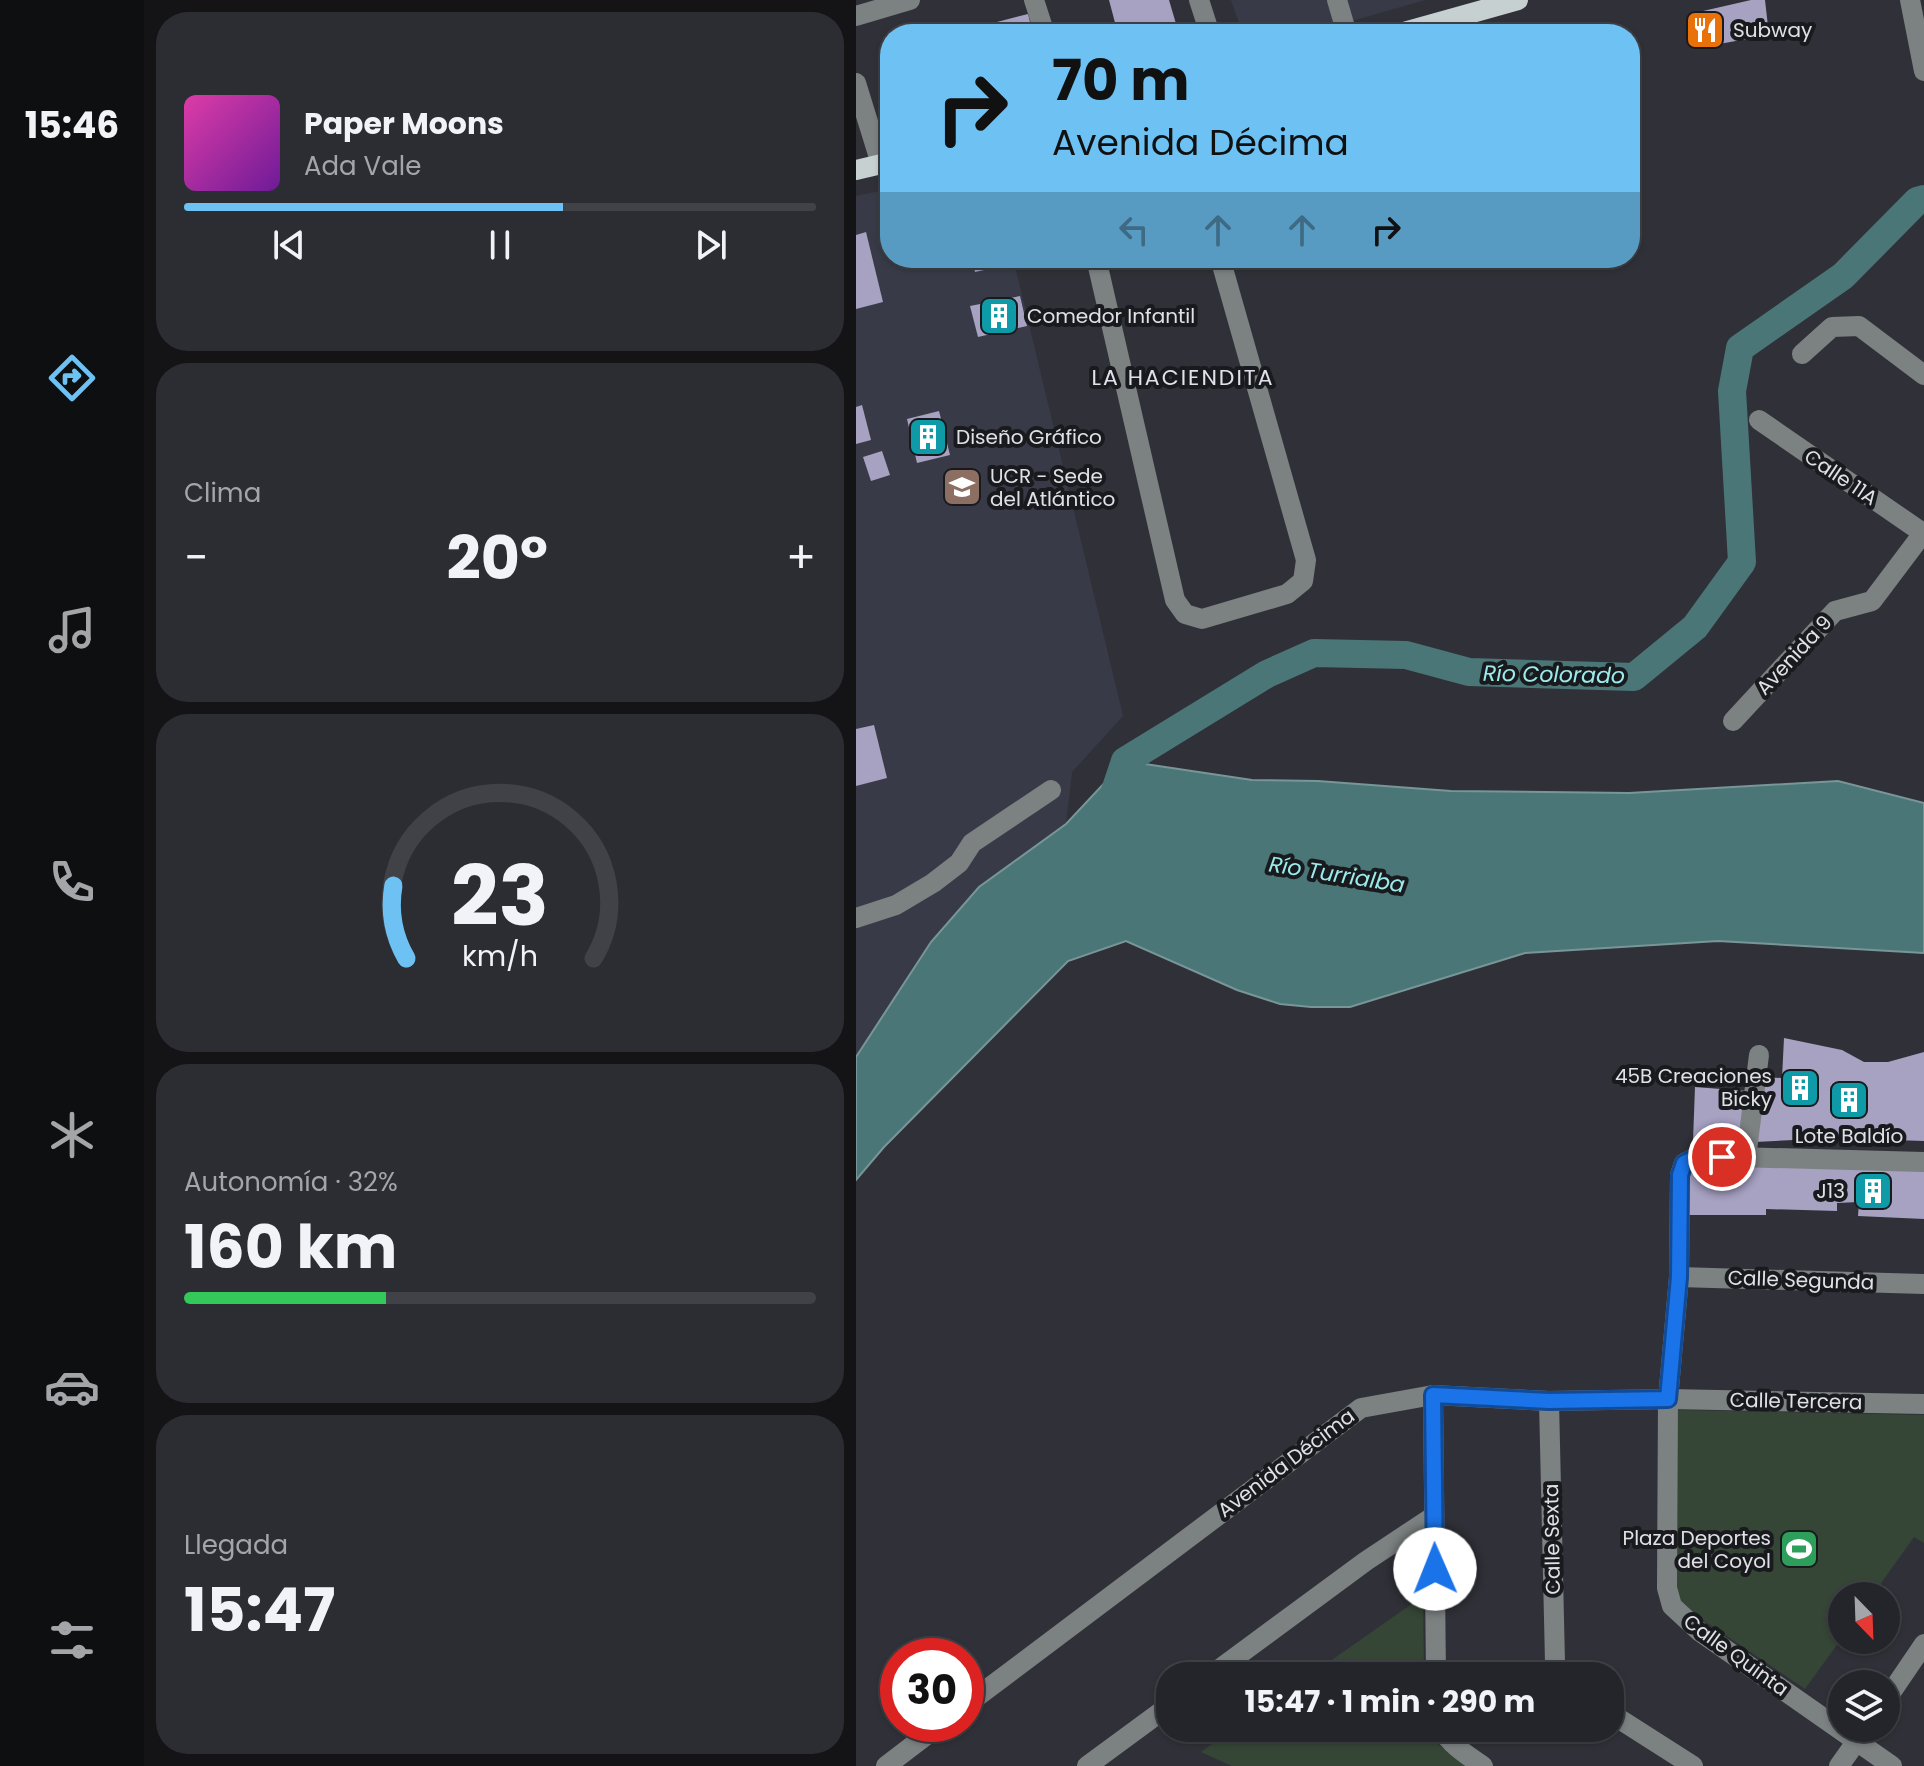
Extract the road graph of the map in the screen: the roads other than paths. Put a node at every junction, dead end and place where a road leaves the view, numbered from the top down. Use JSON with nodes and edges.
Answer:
{"nodes":[{"id":1,"x":910,"y":0,"type":"edge"},
{"id":2,"x":1034,"y":0,"type":"edge"},
{"id":3,"x":1199,"y":0,"type":"edge"},
{"id":4,"x":1337,"y":0,"type":"edge"},
{"id":5,"x":1518,"y":0,"type":"edge"},
{"id":6,"x":1910,"y":0,"type":"edge"},
{"id":7,"x":856,"y":16,"type":"edge"},
{"id":8,"x":1042,"y":24,"type":"edge"},
{"id":9,"x":1207,"y":24,"type":"edge"},
{"id":10,"x":1344,"y":24,"type":"edge"},
{"id":11,"x":1449,"y":24,"type":"edge"},
{"id":12,"x":1924,"y":71,"type":"edge"},
{"id":13,"x":856,"y":83,"type":"edge"},
{"id":14,"x":880,"y":147,"type":"edge"},
{"id":15,"x":880,"y":164,"type":"edge"},
{"id":16,"x":856,"y":170,"type":"edge"},
{"id":17,"x":1098,"y":268,"type":"edge"},
{"id":18,"x":1223,"y":268,"type":"edge"},
{"id":19,"x":1802,"y":354,"type":"dead end"},
{"id":20,"x":1924,"y":375,"type":"edge"},
{"id":21,"x":1759,"y":420,"type":"dead end"},
{"id":22,"x":1924,"y":532,"type":"edge"},
{"id":23,"x":1733,"y":721,"type":"dead end"},
{"id":24,"x":1051,"y":790,"type":"dead end"},
{"id":25,"x":856,"y":918,"type":"edge"},
{"id":26,"x":1759,"y":1055,"type":"dead end"},
{"id":27,"x":1746,"y":1158,"type":"junction"},
{"id":28,"x":1924,"y":1162,"type":"edge"},
{"id":29,"x":1679,"y":1277,"type":"junction"},
{"id":30,"x":1924,"y":1284,"type":"edge"},
{"id":31,"x":1433,"y":1395,"type":"junction"},
{"id":32,"x":1668,"y":1399,"type":"junction"},
{"id":33,"x":1549,"y":1401,"type":"junction"},
{"id":34,"x":1924,"y":1404,"type":"edge"},
{"id":35,"x":1434,"y":1516,"type":"junction"},
{"id":36,"x":1924,"y":1644,"type":"edge"},
{"id":37,"x":1229,"y":1662,"type":"edge"},
{"id":38,"x":1436,"y":1662,"type":"edge"},
{"id":39,"x":1555,"y":1662,"type":"edge"},
{"id":40,"x":1900,"y":1679,"type":"edge"},
{"id":41,"x":984,"y":1691,"type":"edge"},
{"id":42,"x":1828,"y":1713,"type":"edge"},
{"id":43,"x":1156,"y":1715,"type":"edge"},
{"id":44,"x":1624,"y":1722,"type":"edge"},
{"id":45,"x":917,"y":1742,"type":"edge"},
{"id":46,"x":1452,"y":1742,"type":"edge"},
{"id":47,"x":1857,"y":1742,"type":"edge"},
{"id":48,"x":1869,"y":1742,"type":"edge"},
{"id":49,"x":886,"y":1766,"type":"edge"},
{"id":50,"x":1087,"y":1766,"type":"edge"},
{"id":51,"x":1483,"y":1766,"type":"edge"},
{"id":52,"x":1693,"y":1766,"type":"edge"},
{"id":53,"x":1839,"y":1766,"type":"edge"},
{"id":54,"x":1892,"y":1766,"type":"edge"}],
"edges":[{"from":1,"to":7,"type":"street"},
{"from":2,"to":8,"type":"street"},
{"from":3,"to":9,"type":"street"},
{"from":4,"to":10,"type":"street"},
{"from":5,"to":11,"type":"main road"},
{"from":6,"to":12,"type":"street"},
{"from":13,"to":14,"type":"street"},
{"from":15,"to":16,"type":"main road"},
{"from":17,"to":18,"type":"street"},
{"from":19,"to":20,"type":"street"},
{"from":21,"to":22,"type":"street","name":"Calle 11A"},
{"from":22,"to":23,"type":"street","name":"Avenida 9"},
{"from":24,"to":25,"type":"street"},
{"from":26,"to":27,"type":"street"},
{"from":27,"to":28,"type":"street"},
{"from":27,"to":29,"type":"street"},
{"from":29,"to":30,"type":"street","name":"Calle Segunda"},
{"from":29,"to":32,"type":"street"},
{"from":31,"to":33,"type":"street","name":"Avenida Décima"},
{"from":31,"to":35,"type":"street"},
{"from":31,"to":41,"type":"street","name":"Avenida Décima"},
{"from":32,"to":33,"type":"street","name":"Avenida Décima"},
{"from":32,"to":34,"type":"street","name":"Calle Tercera"},
{"from":32,"to":42,"type":"street","name":"Calle Quinta"},
{"from":33,"to":39,"type":"street","name":"Calle Sexta"},
{"from":35,"to":37,"type":"street"},
{"from":35,"to":38,"type":"street"},
{"from":36,"to":40,"type":"street"},
{"from":43,"to":50,"type":"street"},
{"from":44,"to":52,"type":"street"},
{"from":45,"to":49,"type":"street"},
{"from":46,"to":51,"type":"street"},
{"from":47,"to":53,"type":"street"},
{"from":48,"to":54,"type":"street","name":"Calle Quinta"}]}
